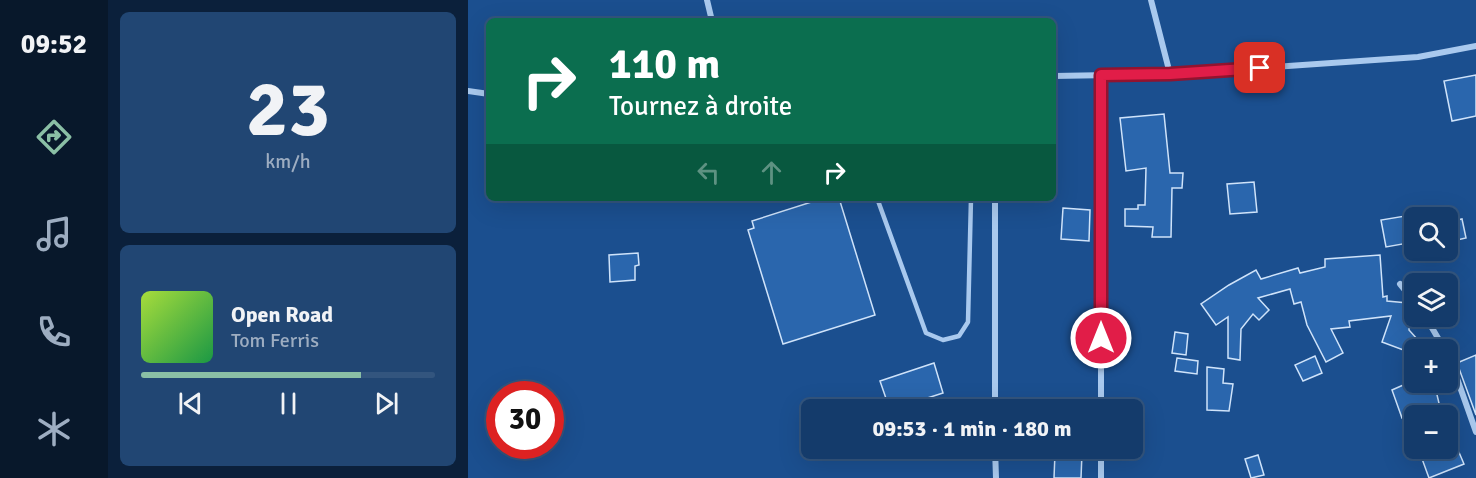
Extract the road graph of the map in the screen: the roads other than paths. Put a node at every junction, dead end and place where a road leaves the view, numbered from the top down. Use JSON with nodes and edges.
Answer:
{"nodes":[{"id":1,"x":707,"y":0,"type":"edge"},
{"id":2,"x":1151,"y":0,"type":"edge"},
{"id":3,"x":711,"y":18,"type":"edge"},
{"id":4,"x":1476,"y":46,"type":"edge"},
{"id":5,"x":1170,"y":74,"type":"junction"},
{"id":6,"x":1101,"y":75,"type":"junction"},
{"id":7,"x":1056,"y":76,"type":"edge"},
{"id":8,"x":468,"y":91,"type":"edge"},
{"id":9,"x":486,"y":94,"type":"edge"},
{"id":10,"x":878,"y":201,"type":"edge"},
{"id":11,"x":971,"y":201,"type":"edge"},
{"id":12,"x":995,"y":201,"type":"edge"},
{"id":13,"x":1400,"y":284,"type":"dead end"},
{"id":14,"x":1404,"y":289,"type":"edge"},
{"id":15,"x":1458,"y":383,"type":"edge"},
{"id":16,"x":995,"y":399,"type":"edge"},
{"id":17,"x":1101,"y":399,"type":"edge"},
{"id":18,"x":1476,"y":432,"type":"edge"},
{"id":19,"x":996,"y":459,"type":"edge"},
{"id":20,"x":1101,"y":459,"type":"edge"},
{"id":21,"x":996,"y":478,"type":"edge"},
{"id":22,"x":1101,"y":478,"type":"edge"}],
"edges":[{"from":1,"to":3,"type":"street"},
{"from":2,"to":5,"type":"street"},
{"from":4,"to":5,"type":"street"},
{"from":5,"to":6,"type":"street"},
{"from":6,"to":7,"type":"street"},
{"from":6,"to":17,"type":"street"},
{"from":8,"to":9,"type":"street"},
{"from":10,"to":11,"type":"lane"},
{"from":12,"to":16,"type":"street"},
{"from":13,"to":14,"type":"street"},
{"from":15,"to":18,"type":"street"},
{"from":19,"to":21,"type":"street"},
{"from":20,"to":22,"type":"street"}]}
